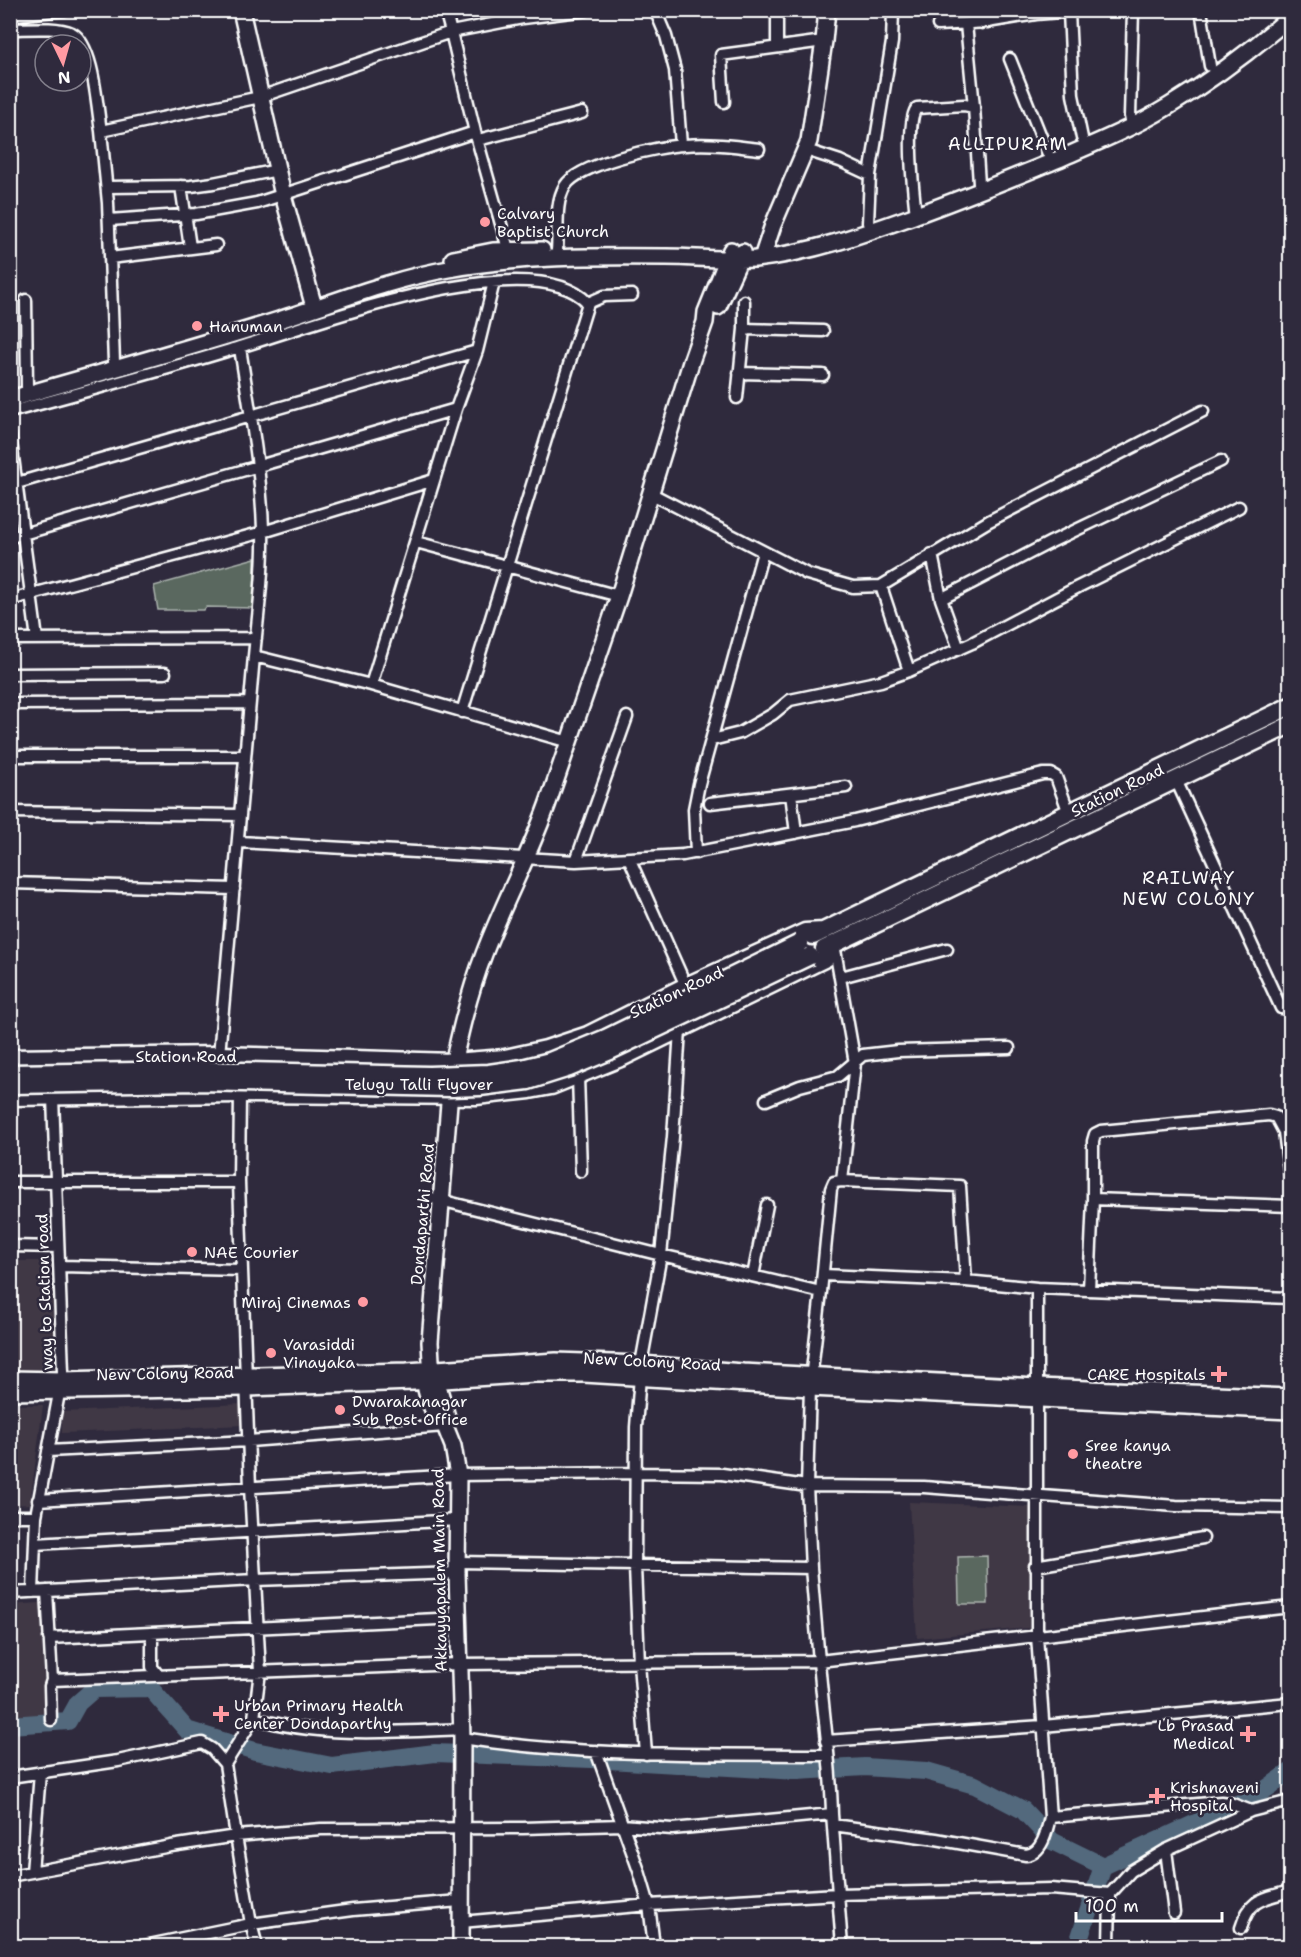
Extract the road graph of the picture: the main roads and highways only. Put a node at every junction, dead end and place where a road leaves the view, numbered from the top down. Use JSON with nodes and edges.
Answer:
{"nodes":[{"id":1,"x":241,"y":10,"type":"edge"},
{"id":2,"x":827,"y":10,"type":"edge"},
{"id":3,"x":1284,"y":10,"type":"edge"},
{"id":4,"x":1290,"y":17,"type":"edge"},
{"id":5,"x":1131,"y":121,"type":"junction"},
{"id":6,"x":915,"y":211,"type":"junction"},
{"id":7,"x":768,"y":253,"type":"junction"},
{"id":8,"x":735,"y":255,"type":"junction"},
{"id":9,"x":313,"y":303,"type":"junction"},
{"id":10,"x":10,"y":392,"type":"edge"},
{"id":11,"x":10,"y":399,"type":"edge"},
{"id":12,"x":1290,"y":706,"type":"edge"},
{"id":13,"x":1290,"y":725,"type":"edge"},
{"id":14,"x":829,"y":938,"type":"junction"},
{"id":15,"x":805,"y":950,"type":"junction"},
{"id":16,"x":10,"y":1058,"type":"edge"},
{"id":17,"x":453,"y":1062,"type":"junction"},
{"id":18,"x":10,"y":1072,"type":"edge"},
{"id":19,"x":10,"y":1085,"type":"edge"},
{"id":20,"x":446,"y":1096,"type":"junction"},
{"id":21,"x":10,"y":1097,"type":"edge"},
{"id":22,"x":429,"y":1375,"type":"junction"},
{"id":23,"x":10,"y":1379,"type":"edge"},
{"id":24,"x":61,"y":1386,"type":"junction"},
{"id":25,"x":10,"y":1392,"type":"edge"},
{"id":26,"x":1037,"y":1393,"type":"junction"},
{"id":27,"x":1290,"y":1397,"type":"edge"},
{"id":28,"x":1290,"y":1411,"type":"edge"},
{"id":29,"x":461,"y":1947,"type":"edge"}],
"edges":[{"from":1,"to":9,"type":"main road"},
{"from":2,"to":7,"type":"main road"},
{"from":3,"to":5,"type":"main road"},
{"from":4,"to":5,"type":"main road"},
{"from":5,"to":6,"type":"main road"},
{"from":5,"to":6,"type":"main road"},
{"from":6,"to":7,"type":"main road"},
{"from":6,"to":7,"type":"main road"},
{"from":7,"to":8,"type":"main road"},
{"from":8,"to":9,"type":"main road"},
{"from":8,"to":9,"type":"main road"},
{"from":8,"to":17,"type":"main road","name":"Dondaparthi Road"},
{"from":9,"to":10,"type":"main road"},
{"from":9,"to":11,"type":"main road"},
{"from":12,"to":14,"type":"main road","name":"Station Road"},
{"from":13,"to":14,"type":"main road","name":"Station Road"},
{"from":14,"to":15,"type":"main road","name":"Telugu Talli Flyover"},
{"from":14,"to":17,"type":"main road","name":"Station Road"},
{"from":14,"to":20,"type":"main road"},
{"from":15,"to":18,"type":"main road","name":"Telugu Talli Flyover","bridge":true},
{"from":15,"to":19,"type":"main road","name":"Telugu Talli Flyover","bridge":true},
{"from":16,"to":17,"type":"main road","name":"Station Road"},
{"from":17,"to":20,"type":"main road","name":"Dondaparthi Road"},
{"from":20,"to":21,"type":"main road"},
{"from":20,"to":22,"type":"main road","name":"Dondaparthi Road"},
{"from":22,"to":24,"type":"main road","name":"New Colony Road"},
{"from":22,"to":26,"type":"main road","name":"New Colony Road"},
{"from":22,"to":29,"type":"main road","name":"Akkayyapalem Main Road"},
{"from":23,"to":24,"type":"main road","name":"New Colony Road"},
{"from":24,"to":25,"type":"main road","name":"New Colony Road"},
{"from":26,"to":27,"type":"main road","name":"New Colony Road"},
{"from":26,"to":28,"type":"main road","name":"New Colony Road"}]}
